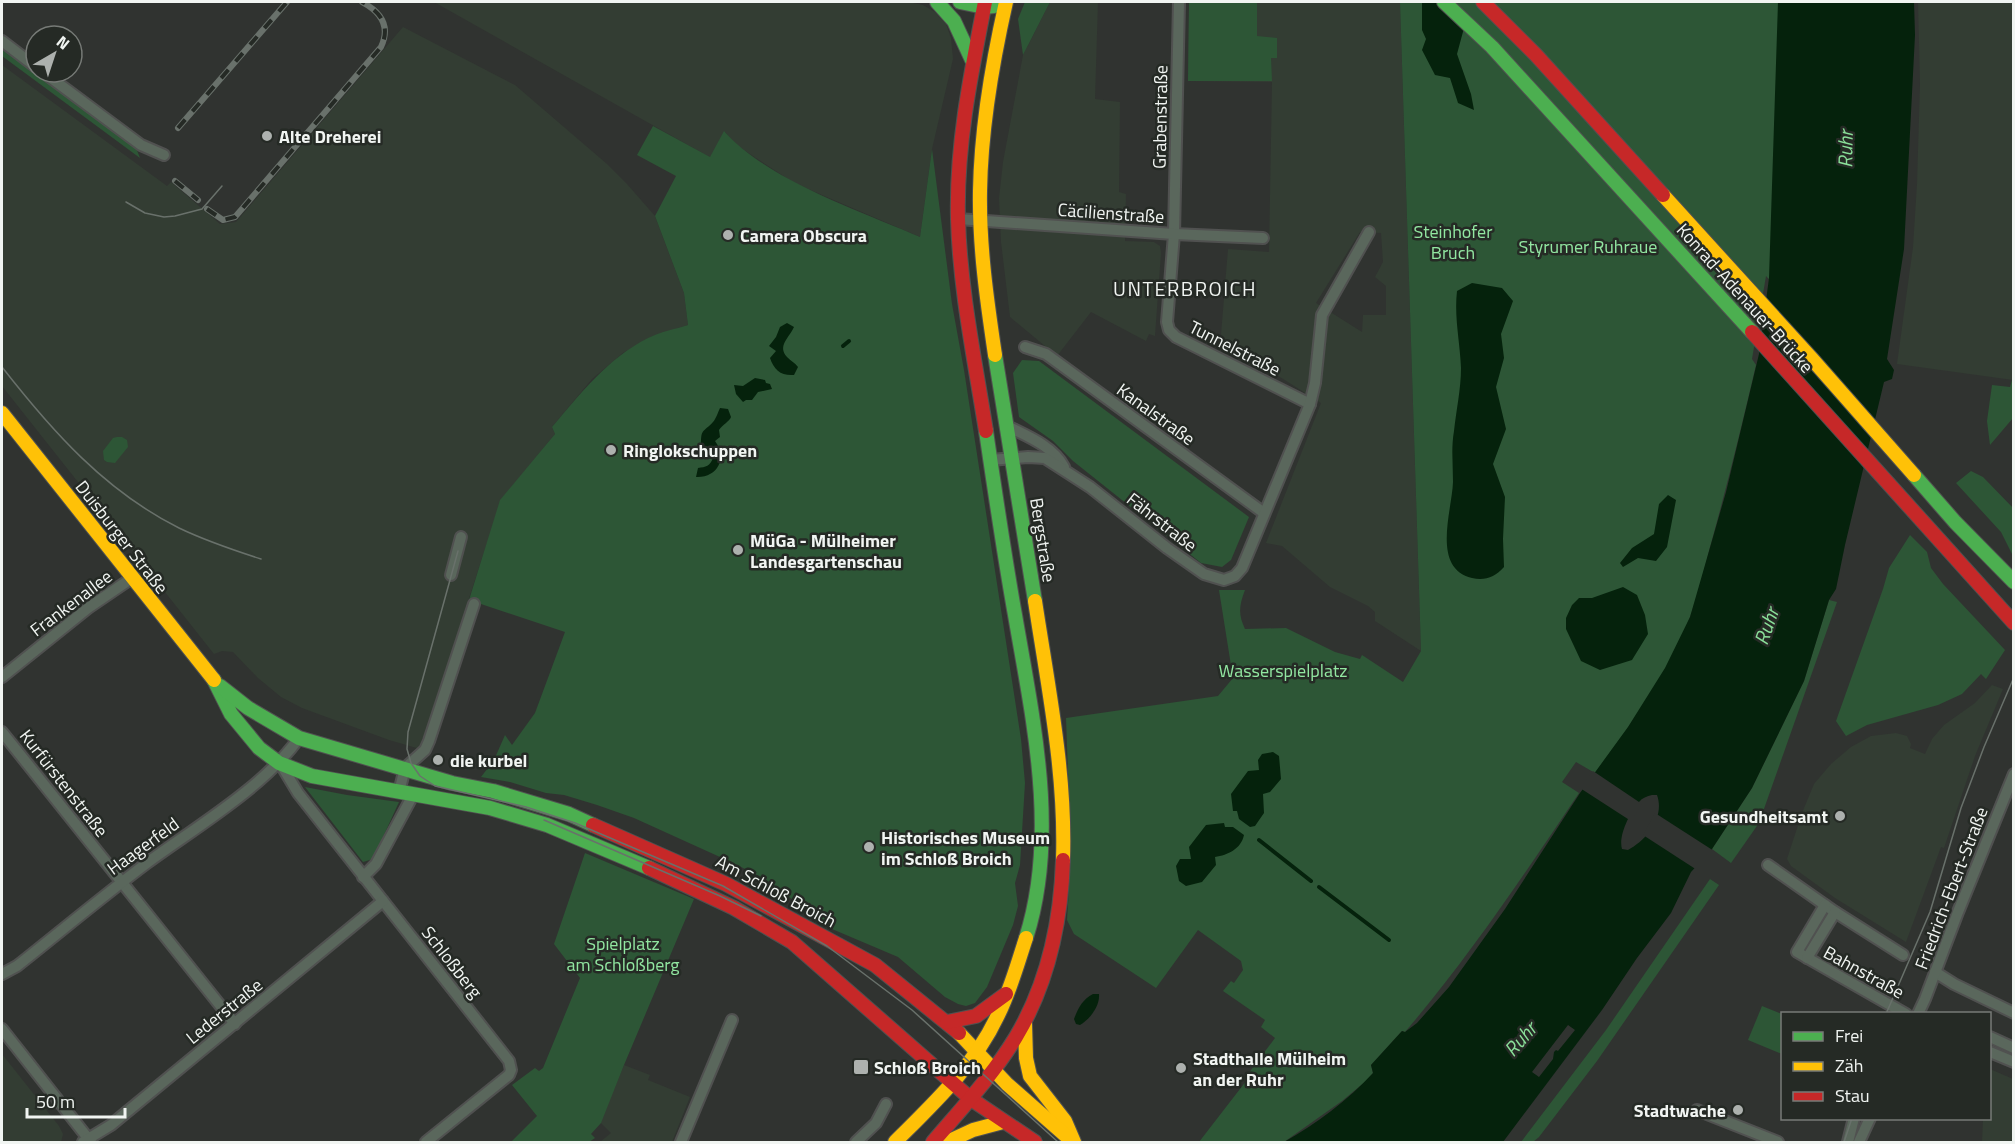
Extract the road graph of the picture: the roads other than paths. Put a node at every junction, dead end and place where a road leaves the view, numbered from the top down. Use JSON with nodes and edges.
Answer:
{"nodes":[{"id":1,"x":936,"y":2,"type":"edge"},
{"id":2,"x":960,"y":2,"type":"edge"},
{"id":3,"x":1005,"y":2,"type":"edge"},
{"id":4,"x":1179,"y":2,"type":"edge"},
{"id":5,"x":1444,"y":2,"type":"edge"},
{"id":6,"x":1483,"y":2,"type":"edge"},
{"id":7,"x":984,"y":4,"type":"edge"},
{"id":8,"x":2,"y":41,"type":"edge"},
{"id":9,"x":24,"y":57,"type":"edge"},
{"id":10,"x":972,"y":60,"type":"junction"},
{"id":11,"x":59,"y":84,"type":"edge"},
{"id":12,"x":164,"y":155,"type":"dead end"},
{"id":13,"x":958,"y":219,"type":"junction"},
{"id":14,"x":980,"y":220,"type":"junction"},
{"id":15,"x":1369,"y":232,"type":"dead end"},
{"id":16,"x":1174,"y":234,"type":"junction"},
{"id":17,"x":1263,"y":238,"type":"dead end"},
{"id":18,"x":1025,"y":346,"type":"dead end"},
{"id":19,"x":1310,"y":404,"type":"junction"},
{"id":20,"x":2,"y":412,"type":"edge"},
{"id":21,"x":1007,"y":426,"type":"junction"},
{"id":22,"x":1012,"y":458,"type":"junction"},
{"id":23,"x":990,"y":460,"type":"junction"},
{"id":24,"x":1065,"y":470,"type":"junction"},
{"id":25,"x":1264,"y":513,"type":"junction"},
{"id":26,"x":462,"y":537,"type":"dead end"},
{"id":27,"x":451,"y":575,"type":"dead end"},
{"id":28,"x":132,"y":578,"type":"junction"},
{"id":29,"x":2013,"y":582,"type":"edge"},
{"id":30,"x":474,"y":604,"type":"dead end"},
{"id":31,"x":2013,"y":623,"type":"edge"},
{"id":32,"x":2,"y":677,"type":"edge"},
{"id":33,"x":215,"y":682,"type":"junction"},
{"id":34,"x":2,"y":732,"type":"edge"},
{"id":35,"x":299,"y":738,"type":"junction"},
{"id":36,"x":279,"y":763,"type":"junction"},
{"id":37,"x":405,"y":768,"type":"junction"},
{"id":38,"x":2013,"y":774,"type":"edge"},
{"id":39,"x":399,"y":792,"type":"junction"},
{"id":40,"x":413,"y":795,"type":"junction"},
{"id":41,"x":1768,"y":865,"type":"dead end"},
{"id":42,"x":363,"y":877,"type":"junction"},
{"id":43,"x":121,"y":882,"type":"junction"},
{"id":44,"x":383,"y":901,"type":"junction"},
{"id":45,"x":1825,"y":905,"type":"junction"},
{"id":46,"x":1835,"y":912,"type":"junction"},
{"id":47,"x":1802,"y":955,"type":"junction"},
{"id":48,"x":1903,"y":955,"type":"dead end"},
{"id":49,"x":1935,"y":972,"type":"junction"},
{"id":50,"x":2,"y":974,"type":"edge"},
{"id":51,"x":1007,"y":994,"type":"junction"},
{"id":52,"x":1902,"y":1012,"type":"edge"},
{"id":53,"x":1919,"y":1012,"type":"edge"},
{"id":54,"x":2013,"y":1013,"type":"edge"},
{"id":55,"x":732,"y":1020,"type":"dead end"},
{"id":56,"x":947,"y":1022,"type":"junction"},
{"id":57,"x":236,"y":1024,"type":"junction"},
{"id":58,"x":1025,"y":1024,"type":"junction"},
{"id":59,"x":2,"y":1029,"type":"edge"},
{"id":60,"x":1991,"y":1038,"type":"edge"},
{"id":61,"x":2013,"y":1048,"type":"edge"},
{"id":62,"x":977,"y":1051,"type":"junction"},
{"id":63,"x":1991,"y":1053,"type":"edge"},
{"id":64,"x":2013,"y":1062,"type":"edge"},
{"id":65,"x":994,"y":1071,"type":"junction"},
{"id":66,"x":952,"y":1083,"type":"junction"},
{"id":67,"x":971,"y":1099,"type":"junction"},
{"id":68,"x":886,"y":1104,"type":"dead end"},
{"id":69,"x":1697,"y":1110,"type":"dead end"},
{"id":70,"x":1854,"y":1120,"type":"edge"},
{"id":71,"x":1870,"y":1120,"type":"edge"},
{"id":72,"x":1003,"y":1122,"type":"junction"},
{"id":73,"x":87,"y":1141,"type":"edge"},
{"id":74,"x":426,"y":1143,"type":"edge"},
{"id":75,"x":681,"y":1143,"type":"edge"},
{"id":76,"x":856,"y":1143,"type":"edge"},
{"id":77,"x":895,"y":1143,"type":"edge"},
{"id":78,"x":933,"y":1143,"type":"edge"},
{"id":79,"x":947,"y":1143,"type":"edge"},
{"id":80,"x":1035,"y":1143,"type":"edge"},
{"id":81,"x":1074,"y":1143,"type":"edge"},
{"id":82,"x":1778,"y":1143,"type":"edge"},
{"id":83,"x":1848,"y":1143,"type":"edge"},
{"id":84,"x":1858,"y":1143,"type":"edge"}],
"edges":[{"from":1,"to":10,"type":"main road"},
{"from":2,"to":7,"type":"main road"},
{"from":3,"to":7,"type":"main road"},
{"from":3,"to":14,"type":"main road","name":"Bergstraße"},
{"from":4,"to":16,"type":"street","name":"Grabenstraße"},
{"from":5,"to":31,"type":"main road","name":"Konrad-Adenauer-Brücke"},
{"from":6,"to":29,"type":"main road","name":"Konrad-Adenauer-Brücke"},
{"from":7,"to":10,"type":"main road"},
{"from":8,"to":9,"type":"street"},
{"from":10,"to":13,"type":"main road"},
{"from":11,"to":12,"type":"street"},
{"from":13,"to":14,"type":"street","name":"Cäcilienstraße"},
{"from":13,"to":23,"type":"main road"},
{"from":14,"to":16,"type":"street","name":"Cäcilienstraße"},
{"from":14,"to":21,"type":"main road","name":"Bergstraße"},
{"from":15,"to":19,"type":"street"},
{"from":16,"to":17,"type":"street","name":"Cäcilienstraße"},
{"from":16,"to":19,"type":"street","name":"Tunnelstraße"},
{"from":18,"to":25,"type":"street","name":"Kanalstraße"},
{"from":19,"to":25,"type":"street"},
{"from":20,"to":28,"type":"main road","name":"Duisburger Straße"},
{"from":21,"to":22,"type":"main road","name":"Bergstraße"},
{"from":21,"to":24,"type":"street","name":"Fährstraße"},
{"from":22,"to":23,"type":"street","name":"Fährstraße"},
{"from":22,"to":24,"type":"street","name":"Fährstraße"},
{"from":22,"to":58,"type":"main road","name":"Bergstraße"},
{"from":23,"to":51,"type":"main road"},
{"from":24,"to":25,"type":"street","name":"Fährstraße"},
{"from":26,"to":27,"type":"street"},
{"from":28,"to":32,"type":"street","name":"Frankenallee"},
{"from":28,"to":33,"type":"main road","name":"Duisburger Straße"},
{"from":30,"to":37,"type":"street"},
{"from":33,"to":35,"type":"main road","name":"Duisburger Straße"},
{"from":33,"to":36,"type":"main road","name":"Duisburger Straße"},
{"from":34,"to":43,"type":"street","name":"Kurfürstenstraße"},
{"from":35,"to":36,"type":"street","name":"Haagerfeld"},
{"from":35,"to":37,"type":"main road","name":"Am Schloß Broich"},
{"from":36,"to":39,"type":"main road","name":"Am Schloß Broich"},
{"from":36,"to":42,"type":"street","name":"Schloßberg"},
{"from":36,"to":43,"type":"street","name":"Haagerfeld"},
{"from":37,"to":39,"type":"street"},
{"from":37,"to":56,"type":"main road","name":"Am Schloß Broich"},
{"from":38,"to":49,"type":"street","name":"Friedrich-Ebert-Straße"},
{"from":39,"to":40,"type":"main road","name":"Am Schloß Broich"},
{"from":40,"to":42,"type":"street"},
{"from":40,"to":66,"type":"main road","name":"Am Schloß Broich"},
{"from":41,"to":45,"type":"street"},
{"from":42,"to":44,"type":"street","name":"Schloßberg"},
{"from":43,"to":50,"type":"street","name":"Haagerfeld"},
{"from":43,"to":57,"type":"street","name":"Kurfürstenstraße"},
{"from":44,"to":57,"type":"street","name":"Lederstraße"},
{"from":44,"to":74,"type":"street","name":"Schloßberg"},
{"from":45,"to":46,"type":"street"},
{"from":45,"to":47,"type":"street","name":"Bahnstraße"},
{"from":46,"to":47,"type":"street","name":"Bahnstraße"},
{"from":46,"to":48,"type":"street"},
{"from":47,"to":52,"type":"street","name":"Bahnstraße"},
{"from":49,"to":53,"type":"street","name":"Friedrich-Ebert-Straße"},
{"from":49,"to":54,"type":"street"},
{"from":51,"to":56,"type":"main road"},
{"from":51,"to":62,"type":"main road"},
{"from":55,"to":75,"type":"street"},
{"from":56,"to":62,"type":"main road","name":"Am Schloß Broich"},
{"from":57,"to":73,"type":"street","name":"Lederstraße"},
{"from":58,"to":65,"type":"main road","name":"Bergstraße"},
{"from":58,"to":81,"type":"main road"},
{"from":59,"to":73,"type":"street"},
{"from":60,"to":61,"type":"street"},
{"from":62,"to":65,"type":"main road","name":"Am Schloß Broich"},
{"from":62,"to":66,"type":"main road"},
{"from":63,"to":64,"type":"street"},
{"from":65,"to":67,"type":"main road","name":"Bergstraße"},
{"from":65,"to":81,"type":"main road","name":"Am Schloß Broich"},
{"from":66,"to":67,"type":"main road","name":"Am Schloß Broich"},
{"from":66,"to":77,"type":"main road"},
{"from":67,"to":72,"type":"main road","name":"Am Schloß Broich"},
{"from":67,"to":78,"type":"main road","name":"Bergstraße"},
{"from":68,"to":76,"type":"street"},
{"from":69,"to":82,"type":"street"},
{"from":70,"to":83,"type":"street"},
{"from":71,"to":84,"type":"street"},
{"from":72,"to":79,"type":"main road"},
{"from":72,"to":80,"type":"main road","name":"Am Schloß Broich"}]}
